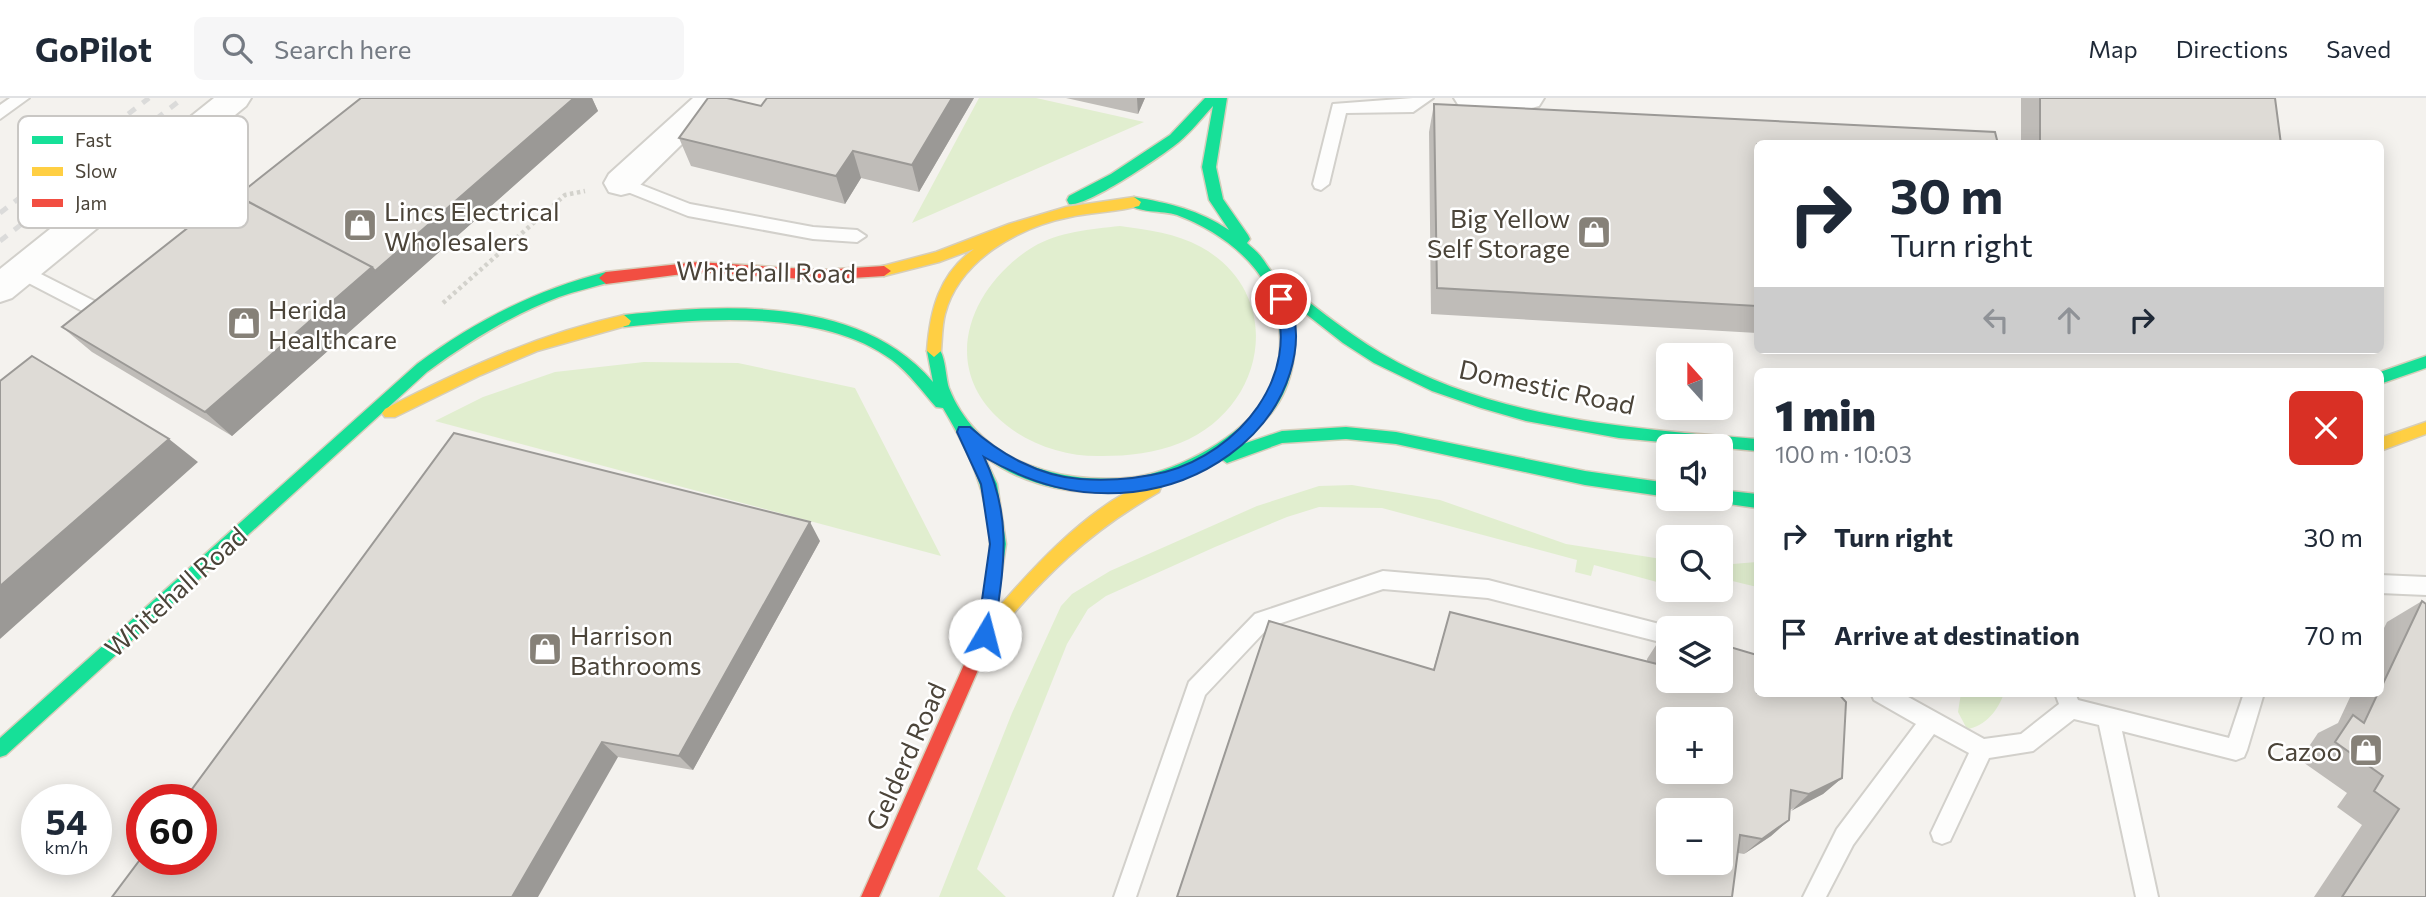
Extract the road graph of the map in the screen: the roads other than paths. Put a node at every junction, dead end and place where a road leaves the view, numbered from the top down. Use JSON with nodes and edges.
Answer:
{"nodes":[{"id":1,"x":21,"y":98,"type":"edge"},
{"id":2,"x":234,"y":98,"type":"edge"},
{"id":3,"x":713,"y":98,"type":"edge"},
{"id":4,"x":1213,"y":98,"type":"edge"},
{"id":5,"x":1221,"y":98,"type":"edge"},
{"id":6,"x":1425,"y":98,"type":"edge"},
{"id":7,"x":1470,"y":98,"type":"edge"},
{"id":8,"x":1528,"y":98,"type":"edge"},
{"id":9,"x":0,"y":113,"type":"edge"},
{"id":10,"x":212,"y":116,"type":"edge"},
{"id":11,"x":621,"y":183,"type":"joint"},
{"id":12,"x":1321,"y":184,"type":"dead end"},
{"id":13,"x":1050,"y":212,"type":"junction"},
{"id":14,"x":74,"y":228,"type":"edge"},
{"id":15,"x":1014,"y":228,"type":"junction"},
{"id":16,"x":857,"y":236,"type":"dead end"},
{"id":17,"x":1252,"y":252,"type":"junction"},
{"id":18,"x":11,"y":279,"type":"edge"},
{"id":19,"x":1275,"y":281,"type":"junction"},
{"id":20,"x":98,"y":311,"type":"edge"},
{"id":21,"x":2426,"y":362,"type":"edge"},
{"id":22,"x":2384,"y":377,"type":"edge"},
{"id":23,"x":952,"y":416,"type":"junction"},
{"id":24,"x":2426,"y":428,"type":"edge"},
{"id":25,"x":965,"y":432,"type":"junction"},
{"id":26,"x":351,"y":433,"type":"junction"},
{"id":27,"x":2384,"y":443,"type":"edge"},
{"id":28,"x":1754,"y":445,"type":"edge"},
{"id":29,"x":1202,"y":464,"type":"junction"},
{"id":30,"x":1168,"y":478,"type":"junction"},
{"id":31,"x":1656,"y":488,"type":"edge"},
{"id":32,"x":1733,"y":498,"type":"edge"},
{"id":33,"x":1754,"y":501,"type":"edge"},
{"id":34,"x":2384,"y":584,"type":"edge"},
{"id":35,"x":2426,"y":586,"type":"edge"},
{"id":36,"x":1656,"y":632,"type":"edge"},
{"id":37,"x":985,"y":635,"type":"junction"},
{"id":38,"x":1888,"y":697,"type":"edge"},
{"id":39,"x":2253,"y":697,"type":"edge"},
{"id":40,"x":2068,"y":700,"type":"edge"},
{"id":41,"x":2108,"y":717,"type":"junction"},
{"id":42,"x":1931,"y":721,"type":"junction"},
{"id":43,"x":0,"y":749,"type":"edge"},
{"id":44,"x":1982,"y":749,"type":"junction"},
{"id":45,"x":1942,"y":833,"type":"dead end"},
{"id":46,"x":870,"y":897,"type":"edge"},
{"id":47,"x":1125,"y":897,"type":"edge"},
{"id":48,"x":1814,"y":897,"type":"edge"},
{"id":49,"x":2147,"y":897,"type":"edge"}],
"edges":[{"from":1,"to":9,"type":"lane"},
{"from":2,"to":10,"type":"street"},
{"from":3,"to":11,"type":"street","name":"Whitehall Road"},
{"from":4,"to":13,"type":"main road"},
{"from":5,"to":17,"type":"main road"},
{"from":6,"to":12,"type":"lane"},
{"from":7,"to":8,"type":"street"},
{"from":11,"to":16,"type":"lane","name":"Whitehall Road"},
{"from":13,"to":15,"type":"main road"},
{"from":13,"to":17,"type":"main road"},
{"from":14,"to":18,"type":"street"},
{"from":15,"to":23,"type":"main road"},
{"from":15,"to":26,"type":"main road","name":"Whitehall Road"},
{"from":17,"to":19,"type":"main road"},
{"from":18,"to":20,"type":"lane"},
{"from":19,"to":28,"type":"main road","name":"Domestic Road"},
{"from":19,"to":29,"type":"main road"},
{"from":21,"to":22,"type":"main road"},
{"from":23,"to":25,"type":"main road"},
{"from":23,"to":26,"type":"main road","name":"Whitehall Road"},
{"from":24,"to":27,"type":"main road"},
{"from":25,"to":30,"type":"main road"},
{"from":25,"to":37,"type":"main road","name":"Gelderd Road"},
{"from":26,"to":43,"type":"main road","name":"Whitehall Road"},
{"from":29,"to":30,"type":"main road"},
{"from":29,"to":31,"type":"main road"},
{"from":30,"to":37,"type":"main road","name":"Gelderd Road"},
{"from":32,"to":33,"type":"main road"},
{"from":34,"to":35,"type":"lane"},
{"from":36,"to":47,"type":"lane"},
{"from":37,"to":46,"type":"main road","name":"Gelderd Road"},
{"from":38,"to":42,"type":"lane"},
{"from":39,"to":41,"type":"lane"},
{"from":40,"to":41,"type":"lane"},
{"from":40,"to":44,"type":"lane"},
{"from":41,"to":49,"type":"lane"},
{"from":42,"to":44,"type":"lane"},
{"from":42,"to":48,"type":"lane"},
{"from":44,"to":45,"type":"lane"}]}
